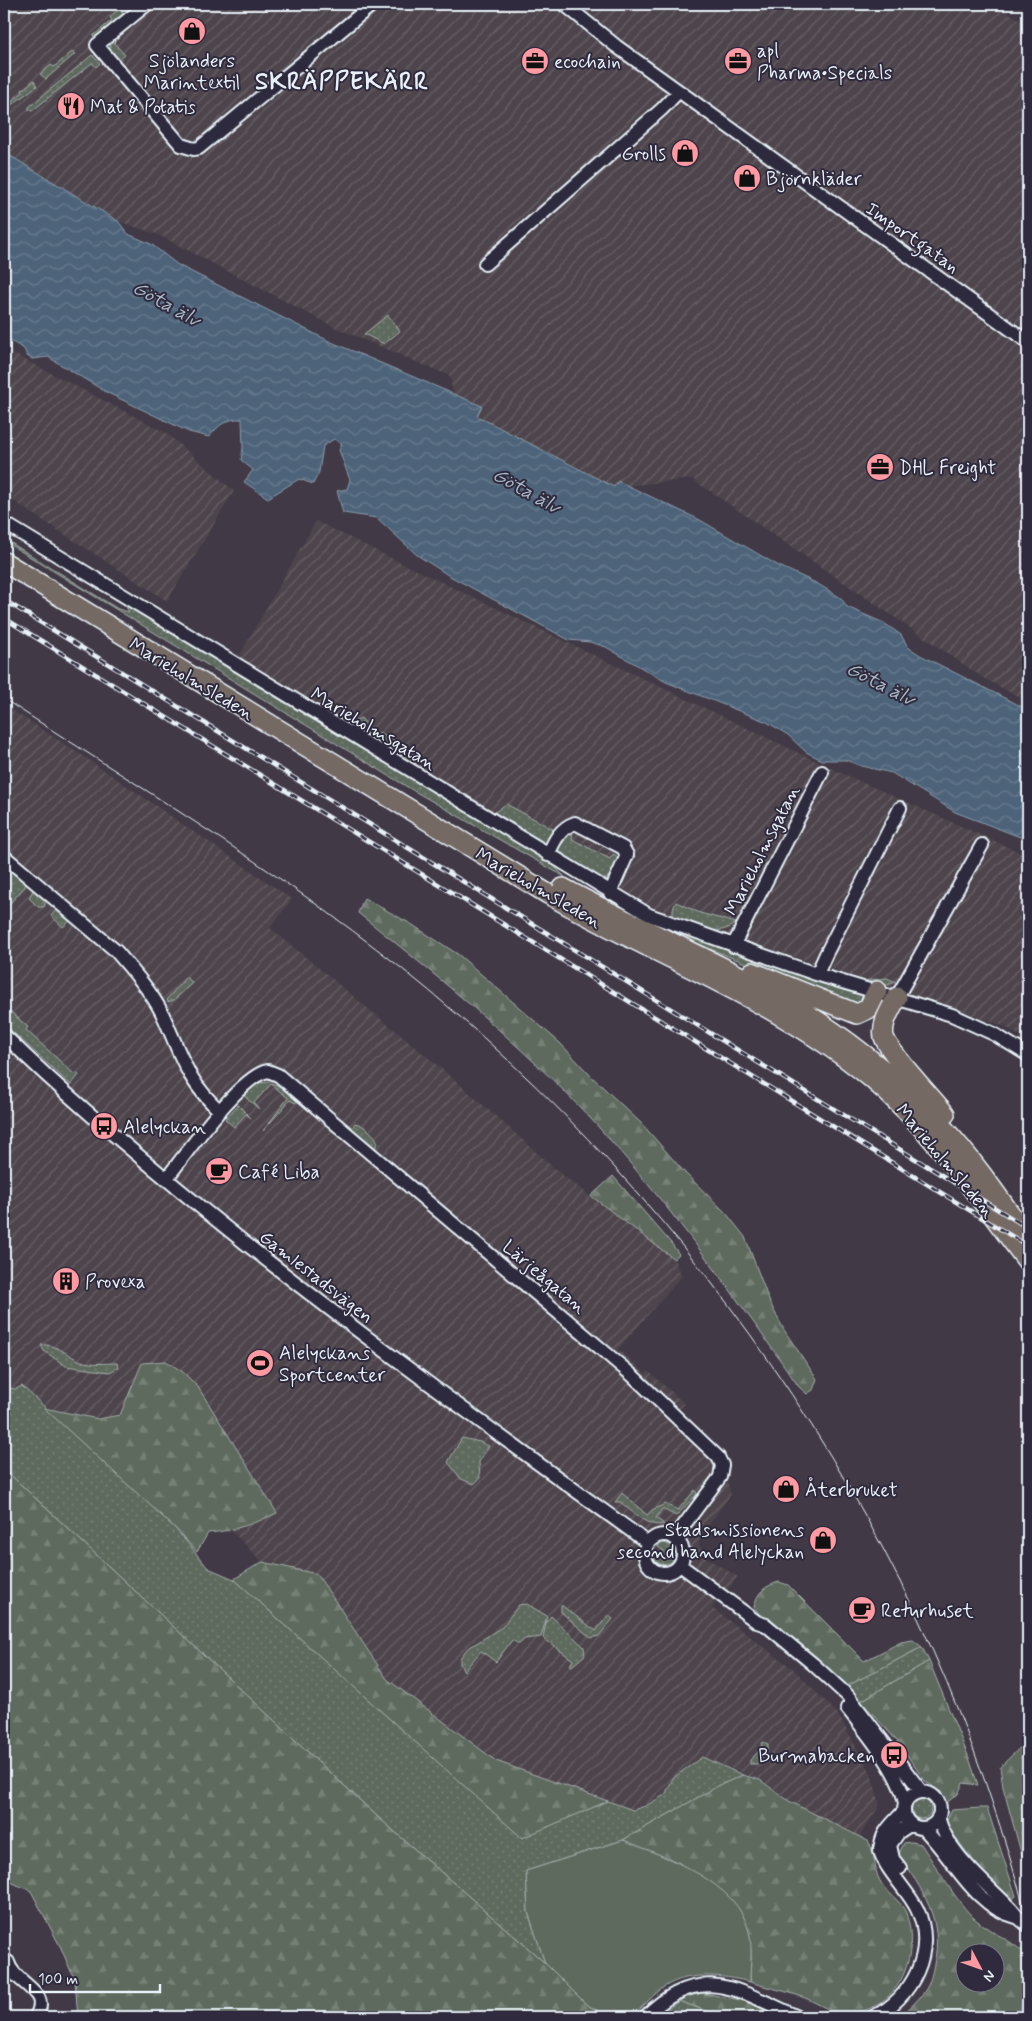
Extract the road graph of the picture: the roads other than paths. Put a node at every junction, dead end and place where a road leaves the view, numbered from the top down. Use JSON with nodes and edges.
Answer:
{"nodes":[{"id":1,"x":147,"y":4,"type":"edge"},
{"id":2,"x":373,"y":4,"type":"edge"},
{"id":3,"x":564,"y":4,"type":"edge"},
{"id":4,"x":679,"y":91,"type":"junction"},
{"id":5,"x":485,"y":264,"type":"dead end"},
{"id":6,"x":1028,"y":342,"type":"edge"},
{"id":7,"x":4,"y":523,"type":"edge"},
{"id":8,"x":4,"y":549,"type":"edge"},
{"id":9,"x":4,"y":562,"type":"edge"},
{"id":10,"x":822,"y":772,"type":"dead end"},
{"id":11,"x":900,"y":808,"type":"dead end"},
{"id":12,"x":982,"y":845,"type":"dead end"},
{"id":13,"x":548,"y":855,"type":"junction"},
{"id":14,"x":4,"y":856,"type":"edge"},
{"id":15,"x":610,"y":893,"type":"junction"},
{"id":16,"x":733,"y":946,"type":"junction"},
{"id":17,"x":682,"y":947,"type":"junction"},
{"id":18,"x":818,"y":974,"type":"junction"},
{"id":19,"x":877,"y":991,"type":"junction"},
{"id":20,"x":897,"y":997,"type":"junction"},
{"id":21,"x":4,"y":1035,"type":"edge"},
{"id":22,"x":1028,"y":1055,"type":"edge"},
{"id":23,"x":220,"y":1111,"type":"junction"},
{"id":24,"x":166,"y":1179,"type":"junction"},
{"id":25,"x":1028,"y":1239,"type":"edge"},
{"id":26,"x":1028,"y":1262,"type":"edge"},
{"id":27,"x":675,"y":1537,"type":"junction"},
{"id":28,"x":648,"y":1543,"type":"junction"},
{"id":29,"x":680,"y":1565,"type":"junction"},
{"id":30,"x":757,"y":1622,"type":"junction"},
{"id":31,"x":921,"y":1791,"type":"junction"},
{"id":32,"x":904,"y":1808,"type":"junction"},
{"id":33,"x":938,"y":1817,"type":"junction"},
{"id":34,"x":917,"y":1826,"type":"junction"},
{"id":35,"x":1016,"y":1917,"type":"junction"},
{"id":36,"x":1028,"y":1925,"type":"edge"},
{"id":37,"x":8,"y":1962,"type":"dead end"},
{"id":38,"x":35,"y":2017,"type":"edge"},
{"id":39,"x":645,"y":2017,"type":"edge"},
{"id":40,"x":799,"y":2017,"type":"edge"},
{"id":41,"x":873,"y":2017,"type":"edge"},
{"id":42,"x":890,"y":2017,"type":"edge"}],
"edges":[{"from":1,"to":2,"type":"street"},
{"from":3,"to":4,"type":"street","name":"Importgatan"},
{"from":4,"to":5,"type":"street"},
{"from":4,"to":6,"type":"street","name":"Importgatan"},
{"from":7,"to":13,"type":"street","name":"Marieholmsgatan"},
{"from":8,"to":17,"type":"highway","name":"Marieholmsleden"},
{"from":9,"to":26,"type":"highway","name":"Marieholmsleden"},
{"from":10,"to":16,"type":"street","name":"Marieholmsgatan"},
{"from":11,"to":18,"type":"street"},
{"from":12,"to":20,"type":"street"},
{"from":13,"to":15,"type":"street","name":"Marieholmsgatan"},
{"from":13,"to":15,"type":"street"},
{"from":14,"to":23,"type":"street"},
{"from":15,"to":16,"type":"street","name":"Marieholmsgatan"},
{"from":16,"to":18,"type":"street","name":"Marieholmsgatan"},
{"from":17,"to":19,"type":"highway"},
{"from":17,"to":25,"type":"highway","name":"Marieholmsleden"},
{"from":18,"to":19,"type":"street","name":"Marieholmsgatan"},
{"from":19,"to":20,"type":"street","name":"Marieholmsgatan"},
{"from":20,"to":22,"type":"street","name":"Marieholmsgatan"},
{"from":20,"to":25,"type":"highway"},
{"from":21,"to":24,"type":"street","name":"Gamlestadsvägen"},
{"from":23,"to":24,"type":"street"},
{"from":23,"to":27,"type":"street","name":"Lärjeågatan"},
{"from":24,"to":28,"type":"street","name":"Gamlestadsvägen"},
{"from":27,"to":28,"type":"street"},
{"from":27,"to":29,"type":"street"},
{"from":28,"to":29,"type":"street"},
{"from":29,"to":30,"type":"street"},
{"from":30,"to":31,"type":"street"},
{"from":30,"to":32,"type":"street"},
{"from":31,"to":32,"type":"street"},
{"from":31,"to":33,"type":"street"},
{"from":32,"to":34,"type":"street"},
{"from":32,"to":41,"type":"street"},
{"from":33,"to":34,"type":"street"},
{"from":33,"to":35,"type":"street"},
{"from":34,"to":35,"type":"street"},
{"from":34,"to":42,"type":"street"},
{"from":35,"to":36,"type":"street"},
{"from":37,"to":38,"type":"street"},
{"from":39,"to":40,"type":"street"}]}
